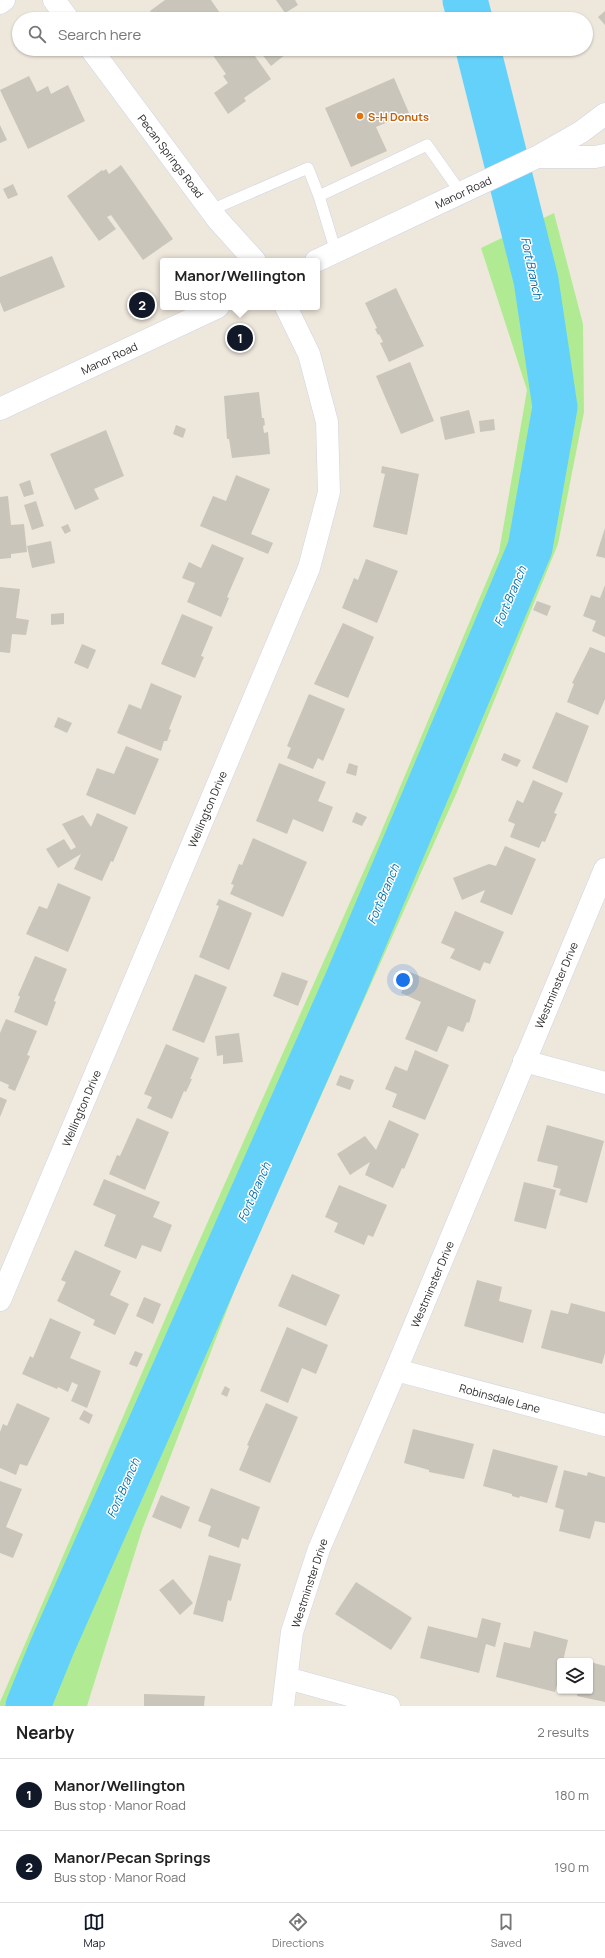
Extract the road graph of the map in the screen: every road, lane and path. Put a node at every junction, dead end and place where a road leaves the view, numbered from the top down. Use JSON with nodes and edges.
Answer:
{"nodes":[{"id":1,"x":4,"y":0,"type":"edge"},
{"id":2,"x":54,"y":0,"type":"edge"},
{"id":3,"x":0,"y":3,"type":"edge"},
{"id":4,"x":63,"y":12,"type":"edge"},
{"id":5,"x":96,"y":56,"type":"edge"},
{"id":6,"x":605,"y":114,"type":"edge"},
{"id":7,"x":605,"y":155,"type":"edge"},
{"id":8,"x":537,"y":157,"type":"junction"},
{"id":9,"x":471,"y":189,"type":"junction"},
{"id":10,"x":319,"y":196,"type":"junction"},
{"id":11,"x":211,"y":210,"type":"junction"},
{"id":12,"x":336,"y":252,"type":"junction"},
{"id":13,"x":252,"y":258,"type":"edge"},
{"id":14,"x":320,"y":259,"type":"edge"},
{"id":15,"x":212,"y":310,"type":"edge"},
{"id":16,"x":287,"y":310,"type":"edge"},
{"id":17,"x":0,"y":409,"type":"edge"},
{"id":18,"x":605,"y":869,"type":"edge"},
{"id":19,"x":524,"y":1061,"type":"junction"},
{"id":20,"x":605,"y":1083,"type":"edge"},
{"id":21,"x":0,"y":1300,"type":"edge"},
{"id":22,"x":396,"y":1370,"type":"junction"},
{"id":23,"x":605,"y":1425,"type":"edge"},
{"id":24,"x":287,"y":1678,"type":"junction"},
{"id":25,"x":283,"y":1706,"type":"edge"},
{"id":26,"x":388,"y":1706,"type":"edge"}],
"edges":[{"from":1,"to":3,"type":"street"},
{"from":2,"to":4,"type":"street"},
{"from":5,"to":11,"type":"street","name":"Pecan Springs Road"},
{"from":6,"to":8,"type":"street","name":"Manor Road"},
{"from":7,"to":8,"type":"street"},
{"from":8,"to":9,"type":"street","name":"Manor Road"},
{"from":9,"to":10,"type":"lane"},
{"from":9,"to":12,"type":"street","name":"Manor Road"},
{"from":10,"to":11,"type":"lane"},
{"from":10,"to":12,"type":"lane"},
{"from":11,"to":13,"type":"street","name":"Pecan Springs Road"},
{"from":12,"to":14,"type":"street","name":"Manor Road"},
{"from":15,"to":17,"type":"street","name":"Manor Road"},
{"from":16,"to":21,"type":"street","name":"Wellington Drive"},
{"from":18,"to":19,"type":"street","name":"Westminster Drive"},
{"from":19,"to":20,"type":"street"},
{"from":19,"to":22,"type":"street","name":"Westminster Drive"},
{"from":22,"to":23,"type":"street","name":"Robinsdale Lane"},
{"from":22,"to":24,"type":"street","name":"Westminster Drive"},
{"from":24,"to":25,"type":"street","name":"Westminster Drive"},
{"from":24,"to":26,"type":"street"}]}
